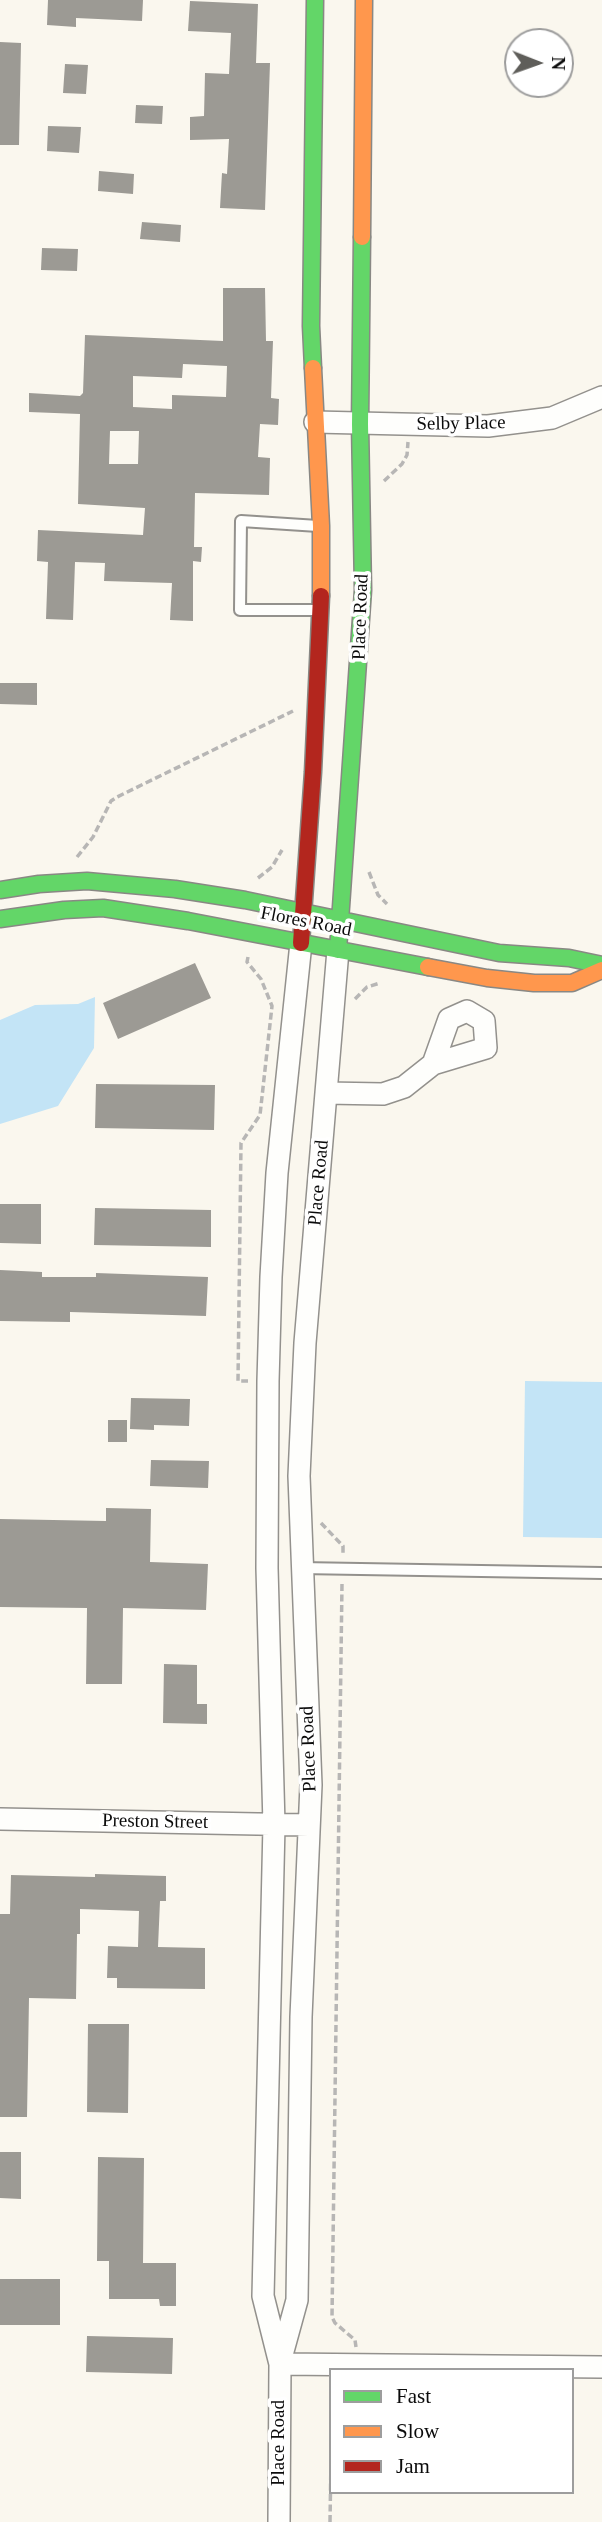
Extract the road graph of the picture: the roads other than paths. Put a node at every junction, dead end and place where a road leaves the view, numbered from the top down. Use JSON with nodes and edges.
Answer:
{"nodes":[{"id":1,"x":316,"y":0,"type":"edge"},
{"id":2,"x":365,"y":0,"type":"edge"},
{"id":3,"x":602,"y":397,"type":"edge"},
{"id":4,"x":315,"y":422,"type":"junction"},
{"id":5,"x":360,"y":424,"type":"junction"},
{"id":6,"x":321,"y":526,"type":"junction"},
{"id":7,"x":321,"y":610,"type":"junction"},
{"id":8,"x":0,"y":890,"type":"edge"},
{"id":9,"x":303,"y":913,"type":"junction"},
{"id":10,"x":0,"y":919,"type":"edge"},
{"id":11,"x":340,"y":921,"type":"junction"},
{"id":12,"x":301,"y":943,"type":"junction"},
{"id":13,"x":338,"y":950,"type":"junction"},
{"id":14,"x":602,"y":967,"type":"edge"},
{"id":15,"x":433,"y":1064,"type":"dead end"},
{"id":16,"x":326,"y":1093,"type":"junction"},
{"id":17,"x":300,"y":1568,"type":"junction"},
{"id":18,"x":602,"y":1573,"type":"edge"},
{"id":19,"x":0,"y":1819,"type":"edge"},
{"id":20,"x":274,"y":1825,"type":"junction"},
{"id":21,"x":309,"y":1825,"type":"junction"},
{"id":22,"x":280,"y":2364,"type":"junction"},
{"id":23,"x":602,"y":2367,"type":"edge"},
{"id":24,"x":279,"y":2522,"type":"edge"}],
"edges":[{"from":1,"to":4,"type":"street","name":"Place Road"},
{"from":2,"to":5,"type":"street","name":"Place Road"},
{"from":3,"to":5,"type":"street","name":"Selby Place"},
{"from":4,"to":5,"type":"street","name":"Selby Place"},
{"from":4,"to":6,"type":"street","name":"Place Road"},
{"from":5,"to":11,"type":"street","name":"Place Road"},
{"from":6,"to":7,"type":"street","name":"Place Road"},
{"from":6,"to":7,"type":"lane"},
{"from":7,"to":9,"type":"street","name":"Place Road"},
{"from":8,"to":9,"type":"street","name":"Flores Road"},
{"from":9,"to":11,"type":"street","name":"Flores Road"},
{"from":9,"to":12,"type":"street","name":"Place Road"},
{"from":10,"to":12,"type":"street","name":"Flores Road"},
{"from":11,"to":13,"type":"street","name":"Place Road"},
{"from":11,"to":14,"type":"street","name":"Flores Road"},
{"from":12,"to":13,"type":"street","name":"Flores Road"},
{"from":12,"to":20,"type":"street","name":"Place Road"},
{"from":13,"to":14,"type":"street","name":"Flores Road"},
{"from":13,"to":16,"type":"street","name":"Place Road"},
{"from":15,"to":16,"type":"street"},
{"from":16,"to":17,"type":"street","name":"Place Road"},
{"from":17,"to":18,"type":"lane"},
{"from":17,"to":21,"type":"street","name":"Place Road"},
{"from":19,"to":20,"type":"street","name":"Preston Street"},
{"from":20,"to":21,"type":"street","name":"Preston Street"},
{"from":20,"to":22,"type":"street","name":"Place Road"},
{"from":21,"to":22,"type":"street","name":"Place Road"},
{"from":22,"to":23,"type":"street"},
{"from":22,"to":24,"type":"street","name":"Place Road"}]}
